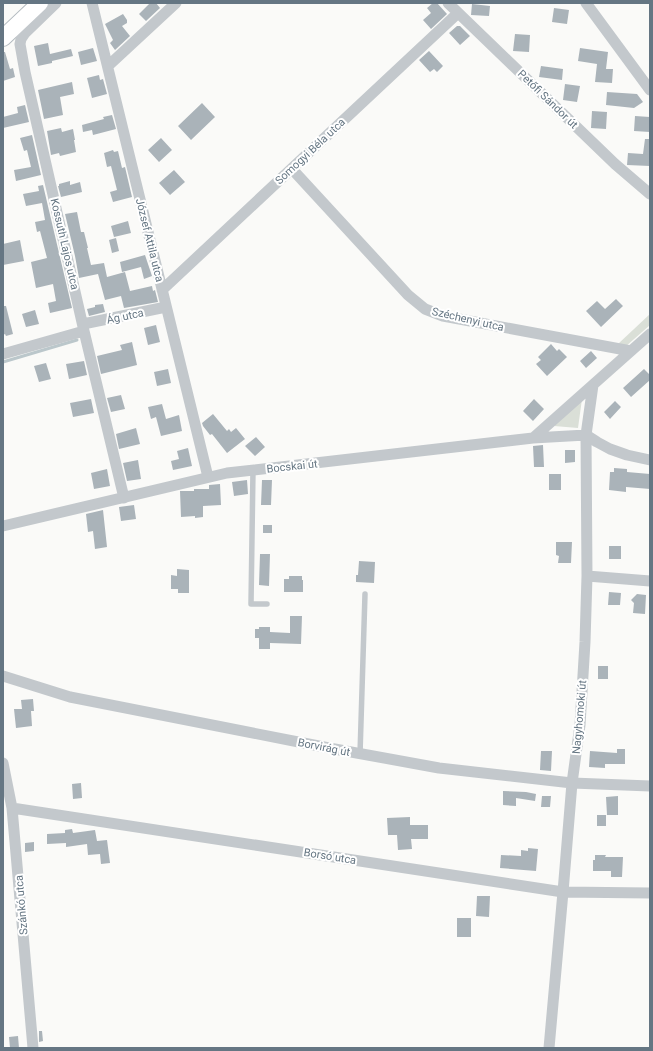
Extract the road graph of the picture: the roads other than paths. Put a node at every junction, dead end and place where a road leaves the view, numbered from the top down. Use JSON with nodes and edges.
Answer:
{"nodes":[{"id":1,"x":40,"y":3,"type":"edge"},
{"id":2,"x":56,"y":3,"type":"edge"},
{"id":3,"x":92,"y":3,"type":"edge"},
{"id":4,"x":176,"y":3,"type":"edge"},
{"id":5,"x":448,"y":3,"type":"edge"},
{"id":6,"x":586,"y":3,"type":"edge"},
{"id":7,"x":458,"y":13,"type":"junction"},
{"id":8,"x":3,"y":38,"type":"edge"},
{"id":9,"x":108,"y":66,"type":"junction"},
{"id":10,"x":650,"y":90,"type":"edge"},
{"id":11,"x":292,"y":169,"type":"junction"},
{"id":12,"x":650,"y":194,"type":"edge"},
{"id":13,"x":162,"y":290,"type":"junction"},
{"id":14,"x":166,"y":307,"type":"junction"},
{"id":15,"x":84,"y":328,"type":"junction"},
{"id":16,"x":650,"y":334,"type":"edge"},
{"id":17,"x":631,"y":351,"type":"junction"},
{"id":18,"x":3,"y":354,"type":"edge"},
{"id":19,"x":592,"y":385,"type":"junction"},
{"id":20,"x":586,"y":435,"type":"junction"},
{"id":21,"x":533,"y":438,"type":"junction"},
{"id":22,"x":650,"y":460,"type":"edge"},
{"id":23,"x":253,"y":470,"type":"junction"},
{"id":24,"x":208,"y":477,"type":"junction"},
{"id":25,"x":124,"y":498,"type":"junction"},
{"id":26,"x":3,"y":526,"type":"edge"},
{"id":27,"x":587,"y":576,"type":"junction"},
{"id":28,"x":650,"y":581,"type":"edge"},
{"id":29,"x":365,"y":594,"type":"dead end"},
{"id":30,"x":267,"y":604,"type":"dead end"},
{"id":31,"x":3,"y":676,"type":"edge"},
{"id":32,"x":360,"y":754,"type":"junction"},
{"id":33,"x":3,"y":766,"type":"edge"},
{"id":34,"x":572,"y":783,"type":"junction"},
{"id":35,"x":650,"y":786,"type":"edge"},
{"id":36,"x":12,"y":808,"type":"junction"},
{"id":37,"x":563,"y":892,"type":"junction"},
{"id":38,"x":650,"y":893,"type":"edge"},
{"id":39,"x":33,"y":1048,"type":"edge"},
{"id":40,"x":549,"y":1048,"type":"edge"}],
"edges":[{"from":1,"to":8,"type":"main road"},
{"from":2,"to":15,"type":"street","name":"Kossuth Lajos utca"},
{"from":3,"to":9,"type":"street","name":"József Attila utca"},
{"from":4,"to":9,"type":"street"},
{"from":5,"to":7,"type":"street","name":"Petőfi Sándor út"},
{"from":6,"to":10,"type":"street"},
{"from":7,"to":11,"type":"street","name":"Somogyi Béla utca"},
{"from":7,"to":12,"type":"street","name":"Petőfi Sándor út"},
{"from":9,"to":13,"type":"street","name":"József Attila utca"},
{"from":11,"to":13,"type":"street","name":"Somogyi Béla utca"},
{"from":11,"to":17,"type":"street","name":"Széchenyi utca"},
{"from":13,"to":14,"type":"street","name":"József Attila utca"},
{"from":14,"to":15,"type":"street","name":"Ág utca"},
{"from":14,"to":24,"type":"street","name":"József Attila utca"},
{"from":15,"to":18,"type":"street","name":"Ág utca"},
{"from":15,"to":25,"type":"street","name":"Kossuth Lajos utca"},
{"from":16,"to":17,"type":"street"},
{"from":17,"to":19,"type":"street"},
{"from":19,"to":20,"type":"street","name":"Nagyhomoki út"},
{"from":19,"to":21,"type":"street"},
{"from":20,"to":21,"type":"street","name":"Bocskai út"},
{"from":20,"to":22,"type":"street"},
{"from":20,"to":27,"type":"street","name":"Nagyhomoki út"},
{"from":21,"to":23,"type":"street","name":"Bocskai út"},
{"from":23,"to":24,"type":"street","name":"Bocskai út"},
{"from":23,"to":30,"type":"lane"},
{"from":24,"to":25,"type":"street","name":"Bocskai út"},
{"from":25,"to":26,"type":"street","name":"Bocskai út"},
{"from":27,"to":28,"type":"street"},
{"from":27,"to":34,"type":"street","name":"Nagyhomoki út"},
{"from":29,"to":32,"type":"lane"},
{"from":31,"to":32,"type":"street","name":"Borvirág út"},
{"from":32,"to":34,"type":"street","name":"Borvirág út"},
{"from":33,"to":36,"type":"street","name":"Szánkó utca"},
{"from":34,"to":35,"type":"street","name":"Borvirág út"},
{"from":34,"to":37,"type":"street","name":"Nagyhomoki út"},
{"from":36,"to":37,"type":"street","name":"Borsó utca"},
{"from":36,"to":39,"type":"street","name":"Szánkó utca"},
{"from":37,"to":38,"type":"street","name":"Borsó utca"},
{"from":37,"to":40,"type":"street","name":"Nagyhomoki út"}]}
